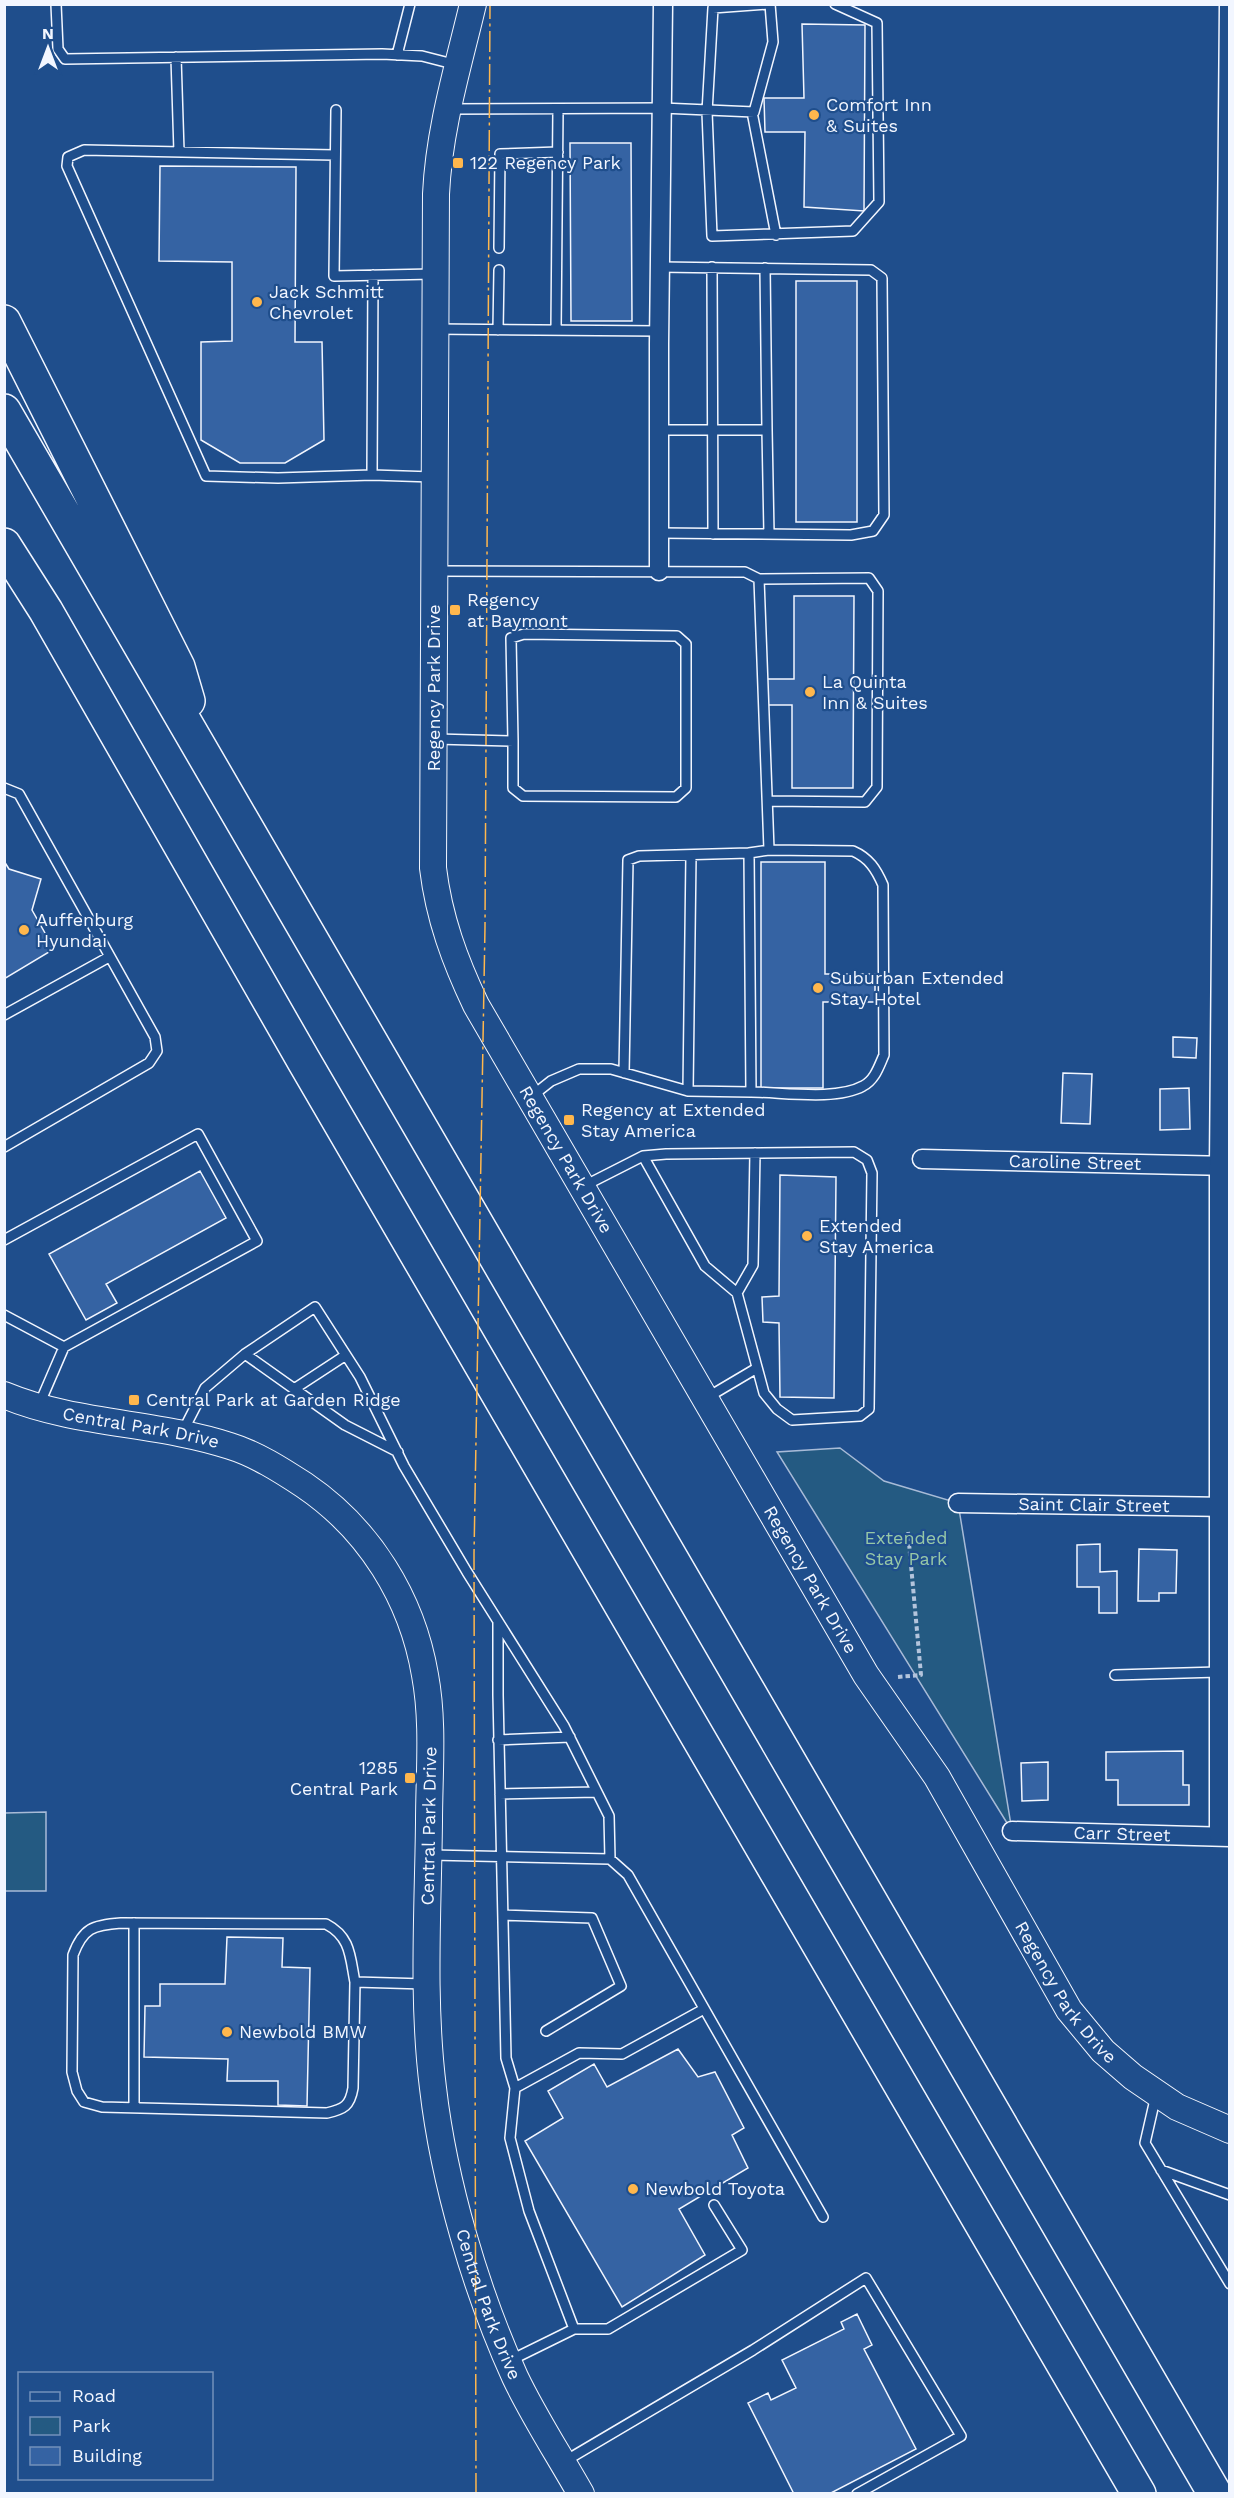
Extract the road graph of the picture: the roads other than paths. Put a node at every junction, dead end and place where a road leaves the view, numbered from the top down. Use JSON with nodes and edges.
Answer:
{"nodes":[{"id":1,"x":56,"y":4,"type":"edge"},
{"id":2,"x":410,"y":4,"type":"edge"},
{"id":3,"x":473,"y":4,"type":"edge"},
{"id":4,"x":663,"y":4,"type":"edge"},
{"id":5,"x":770,"y":4,"type":"edge"},
{"id":6,"x":835,"y":4,"type":"edge"},
{"id":7,"x":1228,"y":4,"type":"edge"},
{"id":8,"x":397,"y":55,"type":"junction"},
{"id":9,"x":176,"y":57,"type":"junction"},
{"id":10,"x":458,"y":65,"type":"junction"},
{"id":11,"x":662,"y":108,"type":"junction"},
{"id":12,"x":447,"y":109,"type":"junction"},
{"id":13,"x":558,"y":109,"type":"junction"},
{"id":14,"x":336,"y":110,"type":"dead end"},
{"id":15,"x":707,"y":112,"type":"junction"},
{"id":16,"x":752,"y":112,"type":"junction"},
{"id":17,"x":179,"y":152,"type":"junction"},
{"id":18,"x":558,"y":152,"type":"junction"},
{"id":19,"x":335,"y":155,"type":"junction"},
{"id":20,"x":776,"y":235,"type":"junction"},
{"id":21,"x":499,"y":248,"type":"dead end"},
{"id":22,"x":660,"y":267,"type":"junction"},
{"id":23,"x":712,"y":267,"type":"junction"},
{"id":24,"x":765,"y":268,"type":"junction"},
{"id":25,"x":499,"y":270,"type":"dead end"},
{"id":26,"x":436,"y":274,"type":"junction"},
{"id":27,"x":373,"y":275,"type":"junction"},
{"id":28,"x":4,"y":322,"type":"edge"},
{"id":29,"x":436,"y":329,"type":"junction"},
{"id":30,"x":498,"y":330,"type":"junction"},
{"id":31,"x":556,"y":330,"type":"junction"},
{"id":32,"x":659,"y":332,"type":"junction"},
{"id":33,"x":4,"y":411,"type":"edge"},
{"id":34,"x":659,"y":430,"type":"junction"},
{"id":35,"x":712,"y":430,"type":"junction"},
{"id":36,"x":767,"y":430,"type":"junction"},
{"id":37,"x":372,"y":475,"type":"junction"},
{"id":38,"x":435,"y":477,"type":"junction"},
{"id":39,"x":659,"y":533,"type":"junction"},
{"id":40,"x":713,"y":534,"type":"junction"},
{"id":41,"x":769,"y":534,"type":"junction"},
{"id":42,"x":4,"y":545,"type":"edge"},
{"id":43,"x":659,"y":571,"type":"junction"},
{"id":44,"x":435,"y":572,"type":"junction"},
{"id":45,"x":759,"y":579,"type":"junction"},
{"id":46,"x":434,"y":738,"type":"junction"},
{"id":47,"x":513,"y":741,"type":"junction"},
{"id":48,"x":206,"y":760,"type":"junction"},
{"id":49,"x":4,"y":788,"type":"edge"},
{"id":50,"x":768,"y":801,"type":"junction"},
{"id":51,"x":1226,"y":830,"type":"edge"},
{"id":52,"x":769,"y":850,"type":"junction"},
{"id":53,"x":749,"y":853,"type":"junction"},
{"id":54,"x":691,"y":855,"type":"junction"},
{"id":55,"x":110,"y":957,"type":"junction"},
{"id":56,"x":1225,"y":991,"type":"edge"},
{"id":57,"x":4,"y":1015,"type":"edge"},
{"id":58,"x":624,"y":1073,"type":"junction"},
{"id":59,"x":687,"y":1090,"type":"junction"},
{"id":60,"x":751,"y":1092,"type":"junction"},
{"id":61,"x":530,"y":1097,"type":"junction"},
{"id":62,"x":4,"y":1147,"type":"edge"},
{"id":63,"x":755,"y":1153,"type":"junction"},
{"id":64,"x":643,"y":1156,"type":"junction"},
{"id":65,"x":922,"y":1159,"type":"dead end"},
{"id":66,"x":1224,"y":1166,"type":"edge"},
{"id":67,"x":582,"y":1187,"type":"junction"},
{"id":68,"x":4,"y":1240,"type":"edge"},
{"id":69,"x":737,"y":1293,"type":"junction"},
{"id":70,"x":4,"y":1315,"type":"edge"},
{"id":71,"x":1224,"y":1333,"type":"edge"},
{"id":72,"x":64,"y":1347,"type":"junction"},
{"id":73,"x":245,"y":1354,"type":"junction"},
{"id":74,"x":346,"y":1356,"type":"junction"},
{"id":75,"x":758,"y":1368,"type":"junction"},
{"id":76,"x":294,"y":1389,"type":"junction"},
{"id":77,"x":4,"y":1395,"type":"edge"},
{"id":78,"x":705,"y":1399,"type":"junction"},
{"id":79,"x":39,"y":1406,"type":"junction"},
{"id":80,"x":182,"y":1434,"type":"junction"},
{"id":81,"x":398,"y":1452,"type":"junction"},
{"id":82,"x":958,"y":1503,"type":"dead end"},
{"id":83,"x":1224,"y":1507,"type":"edge"},
{"id":84,"x":498,"y":1621,"type":"junction"},
{"id":85,"x":1224,"y":1674,"type":"edge"},
{"id":86,"x":1115,"y":1675,"type":"dead end"},
{"id":87,"x":570,"y":1737,"type":"junction"},
{"id":88,"x":498,"y":1740,"type":"junction"},
{"id":89,"x":597,"y":1792,"type":"junction"},
{"id":90,"x":500,"y":1794,"type":"junction"},
{"id":91,"x":1012,"y":1831,"type":"dead end"},
{"id":92,"x":1224,"y":1836,"type":"edge"},
{"id":93,"x":428,"y":1855,"type":"junction"},
{"id":94,"x":501,"y":1857,"type":"junction"},
{"id":95,"x":610,"y":1859,"type":"junction"},
{"id":96,"x":503,"y":1915,"type":"junction"},
{"id":97,"x":134,"y":1923,"type":"junction"},
{"id":98,"x":355,"y":1982,"type":"junction"},
{"id":99,"x":427,"y":1984,"type":"junction"},
{"id":100,"x":704,"y":2008,"type":"junction"},
{"id":101,"x":546,"y":2031,"type":"dead end"},
{"id":102,"x":515,"y":2088,"type":"junction"},
{"id":103,"x":1157,"y":2093,"type":"junction"},
{"id":104,"x":134,"y":2108,"type":"junction"},
{"id":105,"x":1230,"y":2130,"type":"edge"},
{"id":106,"x":1161,"y":2170,"type":"junction"},
{"id":107,"x":1230,"y":2195,"type":"edge"},
{"id":108,"x":714,"y":2205,"type":"dead end"},
{"id":109,"x":823,"y":2217,"type":"dead end"},
{"id":110,"x":1230,"y":2284,"type":"edge"},
{"id":111,"x":574,"y":2329,"type":"junction"},
{"id":112,"x":508,"y":2361,"type":"junction"},
{"id":113,"x":563,"y":2463,"type":"junction"},
{"id":114,"x":581,"y":2493,"type":"edge"},
{"id":115,"x":857,"y":2493,"type":"edge"},
{"id":116,"x":1139,"y":2493,"type":"edge"},
{"id":117,"x":1215,"y":2493,"type":"edge"}],
"edges":[{"from":1,"to":9,"type":"lane"},
{"from":2,"to":8,"type":"lane"},
{"from":3,"to":10,"type":"street","name":"Regency Park Drive"},
{"from":4,"to":11,"type":"street"},
{"from":5,"to":15,"type":"lane"},
{"from":5,"to":16,"type":"lane"},
{"from":6,"to":20,"type":"lane"},
{"from":7,"to":51,"type":"street"},
{"from":8,"to":9,"type":"lane"},
{"from":8,"to":10,"type":"lane"},
{"from":9,"to":17,"type":"lane"},
{"from":10,"to":12,"type":"street","name":"Regency Park Drive"},
{"from":11,"to":13,"type":"lane"},
{"from":11,"to":15,"type":"lane"},
{"from":11,"to":22,"type":"street"},
{"from":12,"to":13,"type":"lane"},
{"from":12,"to":26,"type":"street","name":"Regency Park Drive"},
{"from":13,"to":18,"type":"lane"},
{"from":14,"to":19,"type":"lane"},
{"from":15,"to":16,"type":"lane"},
{"from":15,"to":20,"type":"lane"},
{"from":16,"to":20,"type":"lane"},
{"from":17,"to":19,"type":"lane"},
{"from":17,"to":37,"type":"lane"},
{"from":18,"to":21,"type":"lane"},
{"from":18,"to":31,"type":"lane"},
{"from":19,"to":27,"type":"lane"},
{"from":22,"to":23,"type":"lane"},
{"from":22,"to":32,"type":"street"},
{"from":23,"to":24,"type":"lane"},
{"from":23,"to":35,"type":"lane"},
{"from":24,"to":36,"type":"lane"},
{"from":24,"to":41,"type":"lane"},
{"from":25,"to":30,"type":"lane"},
{"from":26,"to":27,"type":"lane"},
{"from":26,"to":29,"type":"street","name":"Regency Park Drive"},
{"from":27,"to":37,"type":"lane"},
{"from":28,"to":48,"type":"highway"},
{"from":29,"to":30,"type":"lane"},
{"from":29,"to":38,"type":"street","name":"Regency Park Drive"},
{"from":30,"to":31,"type":"lane"},
{"from":31,"to":32,"type":"lane"},
{"from":32,"to":34,"type":"street"},
{"from":33,"to":48,"type":"highway"},
{"from":34,"to":35,"type":"lane"},
{"from":34,"to":39,"type":"street"},
{"from":35,"to":36,"type":"lane"},
{"from":35,"to":40,"type":"lane"},
{"from":36,"to":41,"type":"lane"},
{"from":37,"to":38,"type":"lane"},
{"from":38,"to":44,"type":"street","name":"Regency Park Drive"},
{"from":39,"to":40,"type":"lane"},
{"from":39,"to":43,"type":"street"},
{"from":40,"to":41,"type":"lane"},
{"from":42,"to":116,"type":"highway"},
{"from":43,"to":44,"type":"lane"},
{"from":43,"to":45,"type":"lane"},
{"from":44,"to":46,"type":"street","name":"Regency Park Drive"},
{"from":45,"to":50,"type":"lane"},
{"from":45,"to":50,"type":"lane"},
{"from":46,"to":47,"type":"lane"},
{"from":46,"to":61,"type":"street","name":"Regency Park Drive"},
{"from":47,"to":47,"type":"lane"},
{"from":48,"to":117,"type":"highway"},
{"from":49,"to":55,"type":"lane"},
{"from":50,"to":52,"type":"lane"},
{"from":51,"to":56,"type":"street"},
{"from":52,"to":53,"type":"lane"},
{"from":52,"to":60,"type":"lane"},
{"from":53,"to":54,"type":"lane"},
{"from":53,"to":60,"type":"lane"},
{"from":54,"to":58,"type":"lane"},
{"from":54,"to":59,"type":"lane"},
{"from":55,"to":57,"type":"lane"},
{"from":55,"to":62,"type":"lane"},
{"from":56,"to":66,"type":"street"},
{"from":58,"to":59,"type":"lane"},
{"from":58,"to":61,"type":"lane"},
{"from":59,"to":60,"type":"lane"},
{"from":61,"to":67,"type":"street","name":"Regency Park Drive"},
{"from":63,"to":64,"type":"lane"},
{"from":63,"to":69,"type":"lane"},
{"from":63,"to":75,"type":"lane"},
{"from":64,"to":67,"type":"lane"},
{"from":64,"to":69,"type":"lane"},
{"from":65,"to":66,"type":"street","name":"Caroline Street"},
{"from":66,"to":71,"type":"street"},
{"from":67,"to":78,"type":"street","name":"Regency Park Drive"},
{"from":68,"to":72,"type":"lane"},
{"from":69,"to":75,"type":"lane"},
{"from":70,"to":72,"type":"lane"},
{"from":71,"to":83,"type":"street"},
{"from":72,"to":79,"type":"lane"},
{"from":73,"to":74,"type":"lane"},
{"from":73,"to":76,"type":"lane"},
{"from":73,"to":80,"type":"lane"},
{"from":74,"to":76,"type":"lane"},
{"from":74,"to":81,"type":"lane"},
{"from":75,"to":78,"type":"lane"},
{"from":76,"to":81,"type":"lane"},
{"from":77,"to":79,"type":"street","name":"Central Park Drive"},
{"from":78,"to":103,"type":"street","name":"Regency Park Drive"},
{"from":79,"to":80,"type":"street","name":"Central Park Drive"},
{"from":80,"to":93,"type":"street","name":"Central Park Drive"},
{"from":81,"to":84,"type":"lane"},
{"from":82,"to":83,"type":"street","name":"Saint Clair Street"},
{"from":83,"to":85,"type":"street"},
{"from":84,"to":87,"type":"lane"},
{"from":84,"to":88,"type":"lane"},
{"from":85,"to":86,"type":"lane"},
{"from":85,"to":92,"type":"street"},
{"from":87,"to":88,"type":"lane"},
{"from":87,"to":89,"type":"lane"},
{"from":88,"to":90,"type":"lane"},
{"from":89,"to":90,"type":"lane"},
{"from":89,"to":95,"type":"lane"},
{"from":90,"to":94,"type":"lane"},
{"from":91,"to":92,"type":"street","name":"Carr Street"},
{"from":93,"to":94,"type":"lane"},
{"from":93,"to":99,"type":"street","name":"Central Park Drive"},
{"from":94,"to":95,"type":"lane"},
{"from":94,"to":96,"type":"lane"},
{"from":95,"to":100,"type":"lane"},
{"from":96,"to":101,"type":"lane"},
{"from":96,"to":102,"type":"lane"},
{"from":97,"to":98,"type":"lane"},
{"from":97,"to":104,"type":"lane"},
{"from":97,"to":104,"type":"lane"},
{"from":98,"to":99,"type":"lane"},
{"from":98,"to":104,"type":"lane"},
{"from":99,"to":112,"type":"street","name":"Central Park Drive"},
{"from":100,"to":102,"type":"lane"},
{"from":100,"to":109,"type":"lane"},
{"from":102,"to":111,"type":"lane"},
{"from":103,"to":105,"type":"street","name":"Regency Park Drive"},
{"from":103,"to":106,"type":"lane"},
{"from":106,"to":107,"type":"lane"},
{"from":106,"to":110,"type":"lane"},
{"from":108,"to":111,"type":"lane"},
{"from":111,"to":112,"type":"lane"},
{"from":112,"to":113,"type":"street","name":"Central Park Drive"},
{"from":113,"to":114,"type":"street","name":"Central Park Drive"},
{"from":113,"to":115,"type":"lane"}]}
